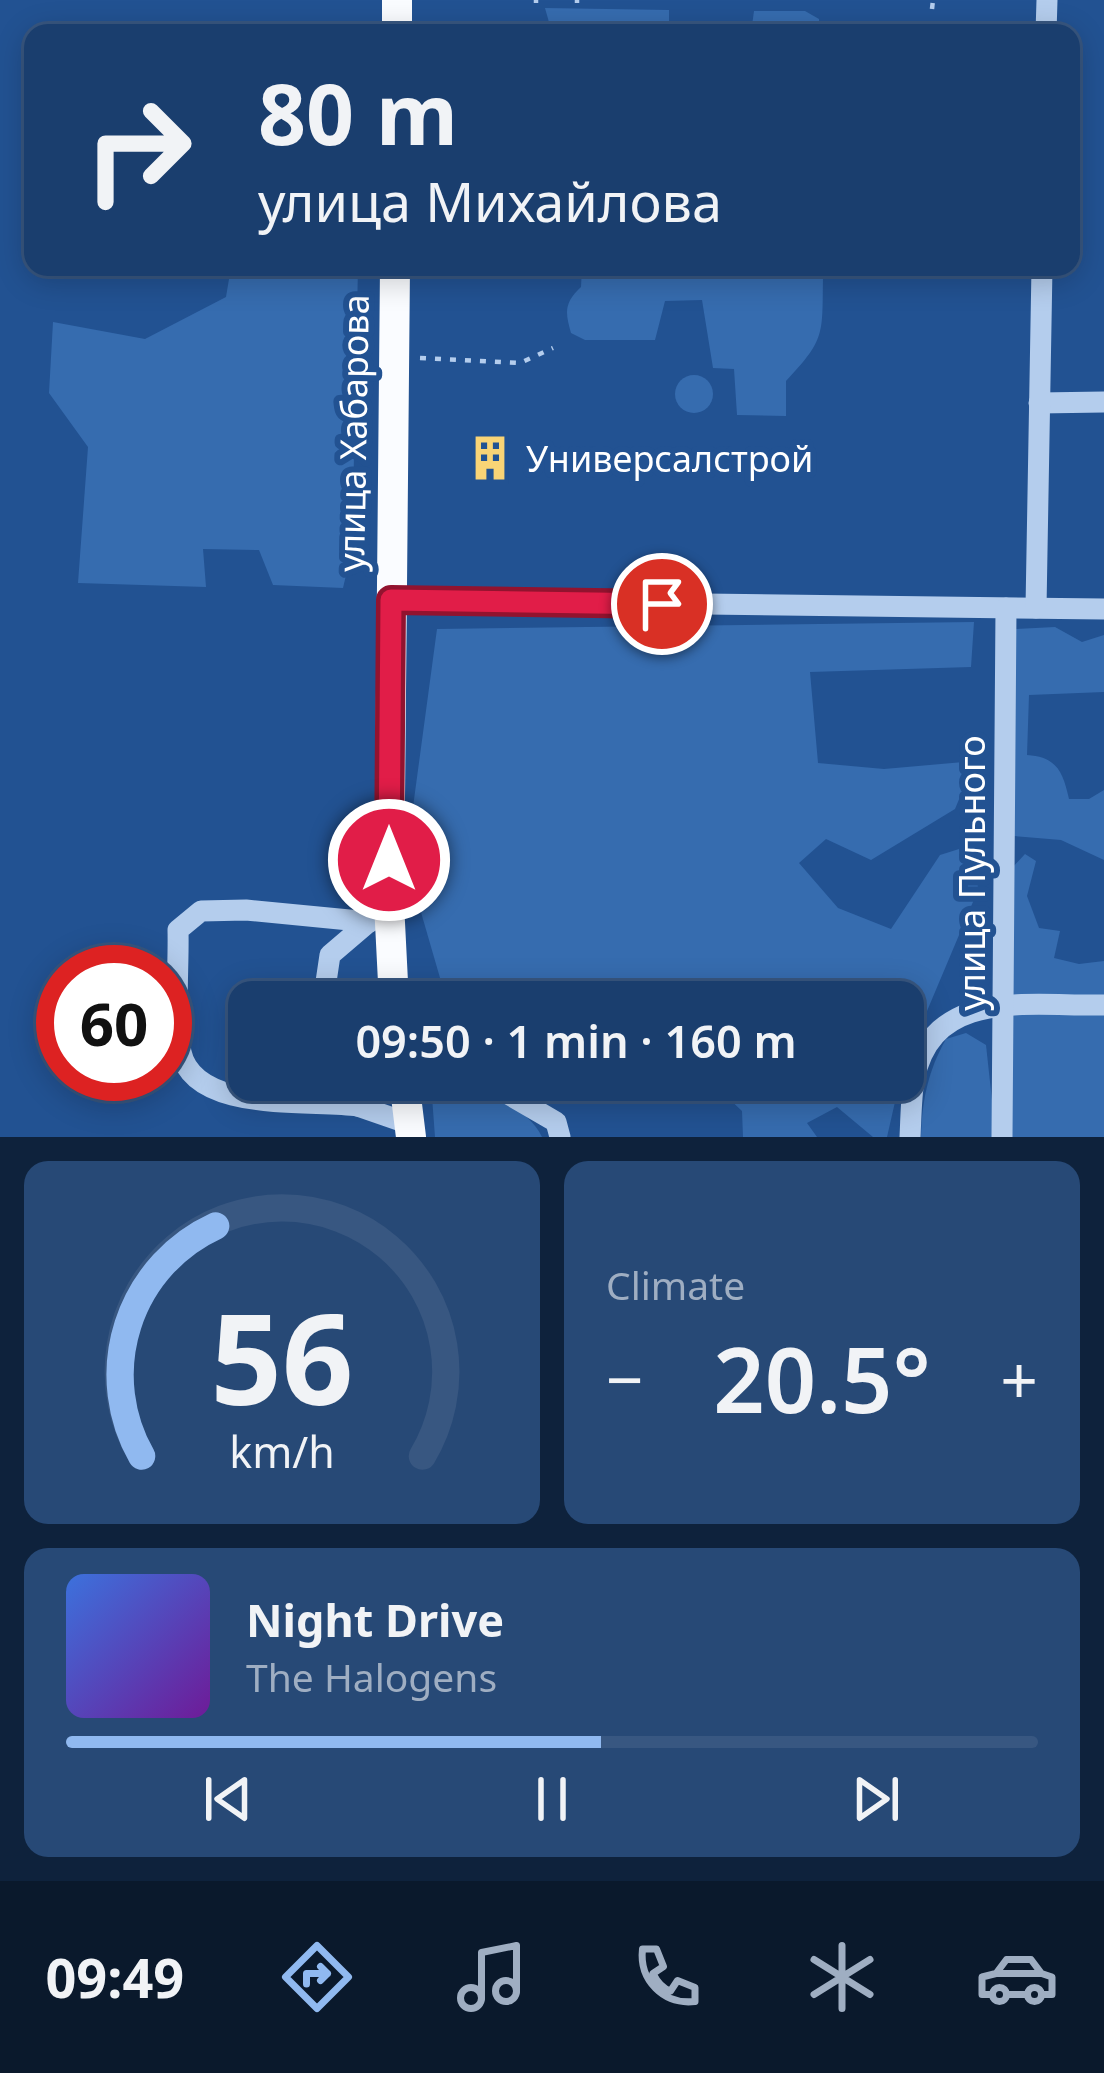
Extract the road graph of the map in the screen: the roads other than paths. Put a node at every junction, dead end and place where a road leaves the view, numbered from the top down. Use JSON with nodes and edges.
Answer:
{"nodes":[{"id":1,"x":395,"y":276,"type":"edge"},
{"id":2,"x":1042,"y":276,"type":"edge"},
{"id":3,"x":1104,"y":402,"type":"edge"},
{"id":4,"x":1039,"y":403,"type":"junction"},
{"id":5,"x":391,"y":600,"type":"junction"},
{"id":6,"x":1006,"y":608,"type":"junction"},
{"id":7,"x":1036,"y":608,"type":"junction"},
{"id":8,"x":1104,"y":609,"type":"edge"},
{"id":9,"x":379,"y":913,"type":"junction"},
{"id":10,"x":326,"y":981,"type":"edge"},
{"id":11,"x":390,"y":981,"type":"edge"},
{"id":12,"x":1104,"y":1005,"type":"edge"},
{"id":13,"x":1004,"y":1007,"type":"junction"},
{"id":14,"x":354,"y":1101,"type":"edge"},
{"id":15,"x":406,"y":1101,"type":"edge"},
{"id":16,"x":520,"y":1101,"type":"edge"},
{"id":17,"x":358,"y":1106,"type":"junction"},
{"id":18,"x":410,"y":1131,"type":"edge"},
{"id":19,"x":560,"y":1137,"type":"edge"},
{"id":20,"x":910,"y":1137,"type":"edge"},
{"id":21,"x":1002,"y":1137,"type":"edge"}],
"edges":[{"from":1,"to":5,"type":"main road","name":"улица Хабарова"},
{"from":2,"to":4,"type":"street"},
{"from":3,"to":4,"type":"street"},
{"from":4,"to":7,"type":"street"},
{"from":5,"to":6,"type":"street"},
{"from":5,"to":9,"type":"main road","name":"улица Хабарова"},
{"from":6,"to":7,"type":"street"},
{"from":6,"to":13,"type":"street","name":"улица Пульного"},
{"from":7,"to":8,"type":"street"},
{"from":9,"to":10,"type":"street"},
{"from":9,"to":11,"type":"main road","name":"улица Хабарова"},
{"from":9,"to":17,"type":"street"},
{"from":12,"to":13,"type":"street"},
{"from":13,"to":20,"type":"street"},
{"from":13,"to":21,"type":"street","name":"улица Пульного"},
{"from":14,"to":17,"type":"street"},
{"from":15,"to":18,"type":"main road"},
{"from":16,"to":19,"type":"street"},
{"from":17,"to":18,"type":"street"}]}
